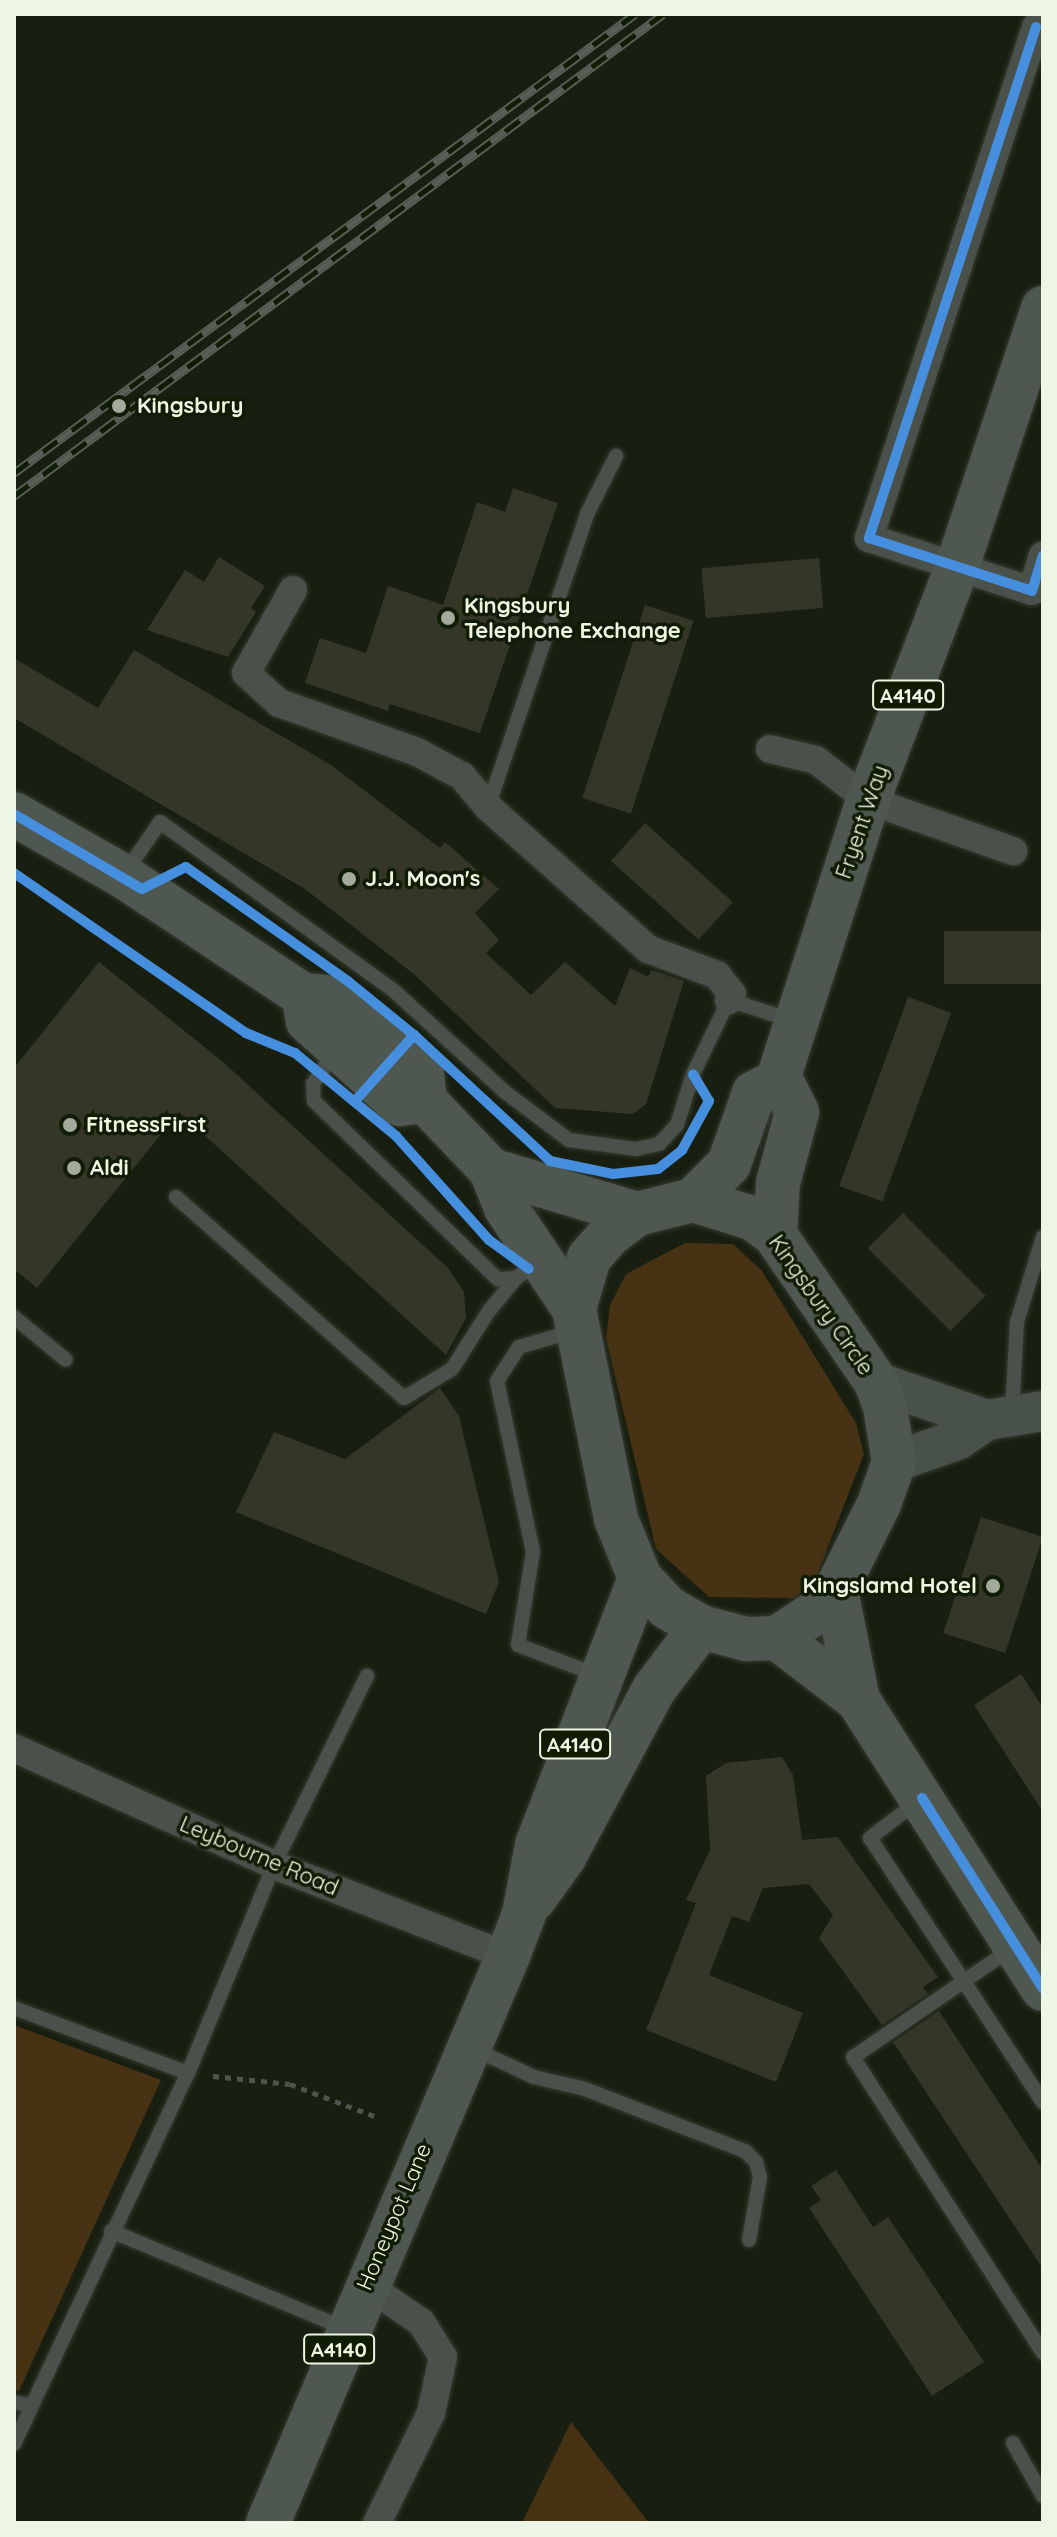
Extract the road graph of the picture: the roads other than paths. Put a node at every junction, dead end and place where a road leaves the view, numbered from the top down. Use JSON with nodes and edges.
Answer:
{"nodes":[{"id":1,"x":1036,"y":27,"type":"dead end"},
{"id":2,"x":1043,"y":308,"type":"edge"},
{"id":3,"x":616,"y":456,"type":"dead end"},
{"id":4,"x":1043,"y":556,"type":"edge"},
{"id":5,"x":957,"y":567,"type":"junction"},
{"id":6,"x":293,"y":590,"type":"dead end"},
{"id":7,"x":770,"y":749,"type":"dead end"},
{"id":8,"x":868,"y":800,"type":"junction"},
{"id":9,"x":488,"y":807,"type":"junction"},
{"id":10,"x":14,"y":814,"type":"edge"},
{"id":11,"x":1013,"y":851,"type":"dead end"},
{"id":12,"x":123,"y":876,"type":"junction"},
{"id":13,"x":303,"y":995,"type":"junction"},
{"id":14,"x":729,"y":1000,"type":"junction"},
{"id":15,"x":795,"y":1022,"type":"junction"},
{"id":16,"x":338,"y":1049,"type":"junction"},
{"id":17,"x":777,"y":1082,"type":"junction"},
{"id":18,"x":425,"y":1101,"type":"junction"},
{"id":19,"x":491,"y":1170,"type":"junction"},
{"id":20,"x":176,"y":1197,"type":"dead end"},
{"id":21,"x":693,"y":1200,"type":"junction"},
{"id":22,"x":637,"y":1214,"type":"junction"},
{"id":23,"x":775,"y":1235,"type":"junction"},
{"id":24,"x":1043,"y":1237,"type":"edge"},
{"id":25,"x":530,"y":1268,"type":"junction"},
{"id":26,"x":14,"y":1317,"type":"edge"},
{"id":27,"x":576,"y":1319,"type":"junction"},
{"id":28,"x":66,"y":1360,"type":"dead end"},
{"id":29,"x":876,"y":1382,"type":"junction"},
{"id":30,"x":1014,"y":1415,"type":"edge"},
{"id":31,"x":894,"y":1462,"type":"junction"},
{"id":32,"x":640,"y":1578,"type":"junction"},
{"id":33,"x":836,"y":1590,"type":"junction"},
{"id":34,"x":701,"y":1627,"type":"junction"},
{"id":35,"x":777,"y":1638,"type":"junction"},
{"id":36,"x":367,"y":1676,"type":"dead end"},
{"id":37,"x":603,"y":1677,"type":"junction"},
{"id":38,"x":858,"y":1700,"type":"junction"},
{"id":39,"x":14,"y":1748,"type":"edge"},
{"id":40,"x":922,"y":1798,"type":"junction"},
{"id":41,"x":274,"y":1865,"type":"junction"},
{"id":42,"x":524,"y":1914,"type":"junction"},
{"id":43,"x":1014,"y":1946,"type":"junction"},
{"id":44,"x":508,"y":1956,"type":"junction"},
{"id":45,"x":964,"y":1981,"type":"junction"},
{"id":46,"x":1043,"y":1989,"type":"edge"},
{"id":47,"x":14,"y":2008,"type":"edge"},
{"id":48,"x":468,"y":2046,"type":"junction"},
{"id":49,"x":188,"y":2073,"type":"junction"},
{"id":50,"x":1043,"y":2102,"type":"edge"},
{"id":51,"x":111,"y":2231,"type":"junction"},
{"id":52,"x":749,"y":2240,"type":"dead end"},
{"id":53,"x":365,"y":2284,"type":"junction"},
{"id":54,"x":347,"y":2329,"type":"junction"},
{"id":55,"x":1043,"y":2353,"type":"edge"},
{"id":56,"x":14,"y":2402,"type":"edge"},
{"id":57,"x":32,"y":2406,"type":"junction"},
{"id":58,"x":1013,"y":2443,"type":"dead end"},
{"id":59,"x":14,"y":2444,"type":"edge"},
{"id":60,"x":1043,"y":2496,"type":"edge"},
{"id":61,"x":268,"y":2523,"type":"edge"},
{"id":62,"x":377,"y":2523,"type":"edge"}],
"edges":[{"from":1,"to":5,"type":"street"},
{"from":2,"to":5,"type":"main road","name":"Fryent Way","number":"A4140"},
{"from":3,"to":9,"type":"lane"},
{"from":4,"to":5,"type":"street"},
{"from":5,"to":8,"type":"main road","name":"Fryent Way","number":"A4140"},
{"from":6,"to":9,"type":"street"},
{"from":7,"to":8,"type":"street"},
{"from":8,"to":11,"type":"street"},
{"from":8,"to":15,"type":"main road","name":"Fryent Way","number":"A4140"},
{"from":9,"to":14,"type":"street"},
{"from":10,"to":12,"type":"main road"},
{"from":12,"to":13,"type":"main road"},
{"from":12,"to":14,"type":"lane"},
{"from":13,"to":16,"type":"main road"},
{"from":13,"to":18,"type":"main road"},
{"from":14,"to":15,"type":"lane"},
{"from":15,"to":17,"type":"main road","name":"Fryent Way","number":"A4140"},
{"from":16,"to":18,"type":"main road"},
{"from":16,"to":25,"type":"lane"},
{"from":17,"to":21,"type":"main road"},
{"from":17,"to":23,"type":"main road"},
{"from":18,"to":19,"type":"main road"},
{"from":19,"to":22,"type":"main road"},
{"from":19,"to":25,"type":"main road"},
{"from":20,"to":25,"type":"lane"},
{"from":21,"to":22,"type":"main road"},
{"from":21,"to":23,"type":"main road","name":"Kingsbury Circle"},
{"from":22,"to":27,"type":"main road"},
{"from":23,"to":29,"type":"main road","name":"Kingsbury Circle"},
{"from":24,"to":30,"type":"lane"},
{"from":25,"to":27,"type":"main road"},
{"from":26,"to":28,"type":"lane"},
{"from":27,"to":32,"type":"main road"},
{"from":27,"to":37,"type":"lane"},
{"from":29,"to":30,"type":"street"},
{"from":29,"to":31,"type":"main road","name":"Kingsbury Circle"},
{"from":30,"to":31,"type":"street"},
{"from":31,"to":33,"type":"main road"},
{"from":32,"to":34,"type":"main road"},
{"from":32,"to":37,"type":"main road","name":"Honeypot Lane","number":"A4140"},
{"from":33,"to":35,"type":"main road"},
{"from":33,"to":38,"type":"main road"},
{"from":34,"to":35,"type":"main road"},
{"from":34,"to":42,"type":"main road","name":"Honeypot Lane","number":"A4140"},
{"from":35,"to":38,"type":"main road"},
{"from":36,"to":41,"type":"lane"},
{"from":37,"to":42,"type":"main road","name":"Honeypot Lane","number":"A4140"},
{"from":38,"to":40,"type":"main road"},
{"from":39,"to":41,"type":"street","name":"Leybourne Road"},
{"from":40,"to":43,"type":"main road"},
{"from":40,"to":45,"type":"lane"},
{"from":41,"to":44,"type":"street","name":"Leybourne Road"},
{"from":41,"to":49,"type":"lane"},
{"from":42,"to":44,"type":"main road","name":"Honeypot Lane","number":"A4140"},
{"from":43,"to":45,"type":"lane"},
{"from":43,"to":46,"type":"main road"},
{"from":44,"to":48,"type":"main road","name":"Honeypot Lane","number":"A4140"},
{"from":45,"to":50,"type":"lane"},
{"from":45,"to":55,"type":"lane"},
{"from":47,"to":49,"type":"lane"},
{"from":48,"to":52,"type":"lane"},
{"from":48,"to":53,"type":"main road","name":"Honeypot Lane","number":"A4140"},
{"from":49,"to":51,"type":"lane"},
{"from":51,"to":54,"type":"lane"},
{"from":51,"to":57,"type":"lane"},
{"from":53,"to":54,"type":"main road","name":"Honeypot Lane","number":"A4140"},
{"from":53,"to":62,"type":"street"},
{"from":54,"to":61,"type":"main road","name":"Honeypot Lane","number":"A4140"},
{"from":56,"to":57,"type":"lane"},
{"from":57,"to":59,"type":"lane"},
{"from":58,"to":60,"type":"lane"}]}
